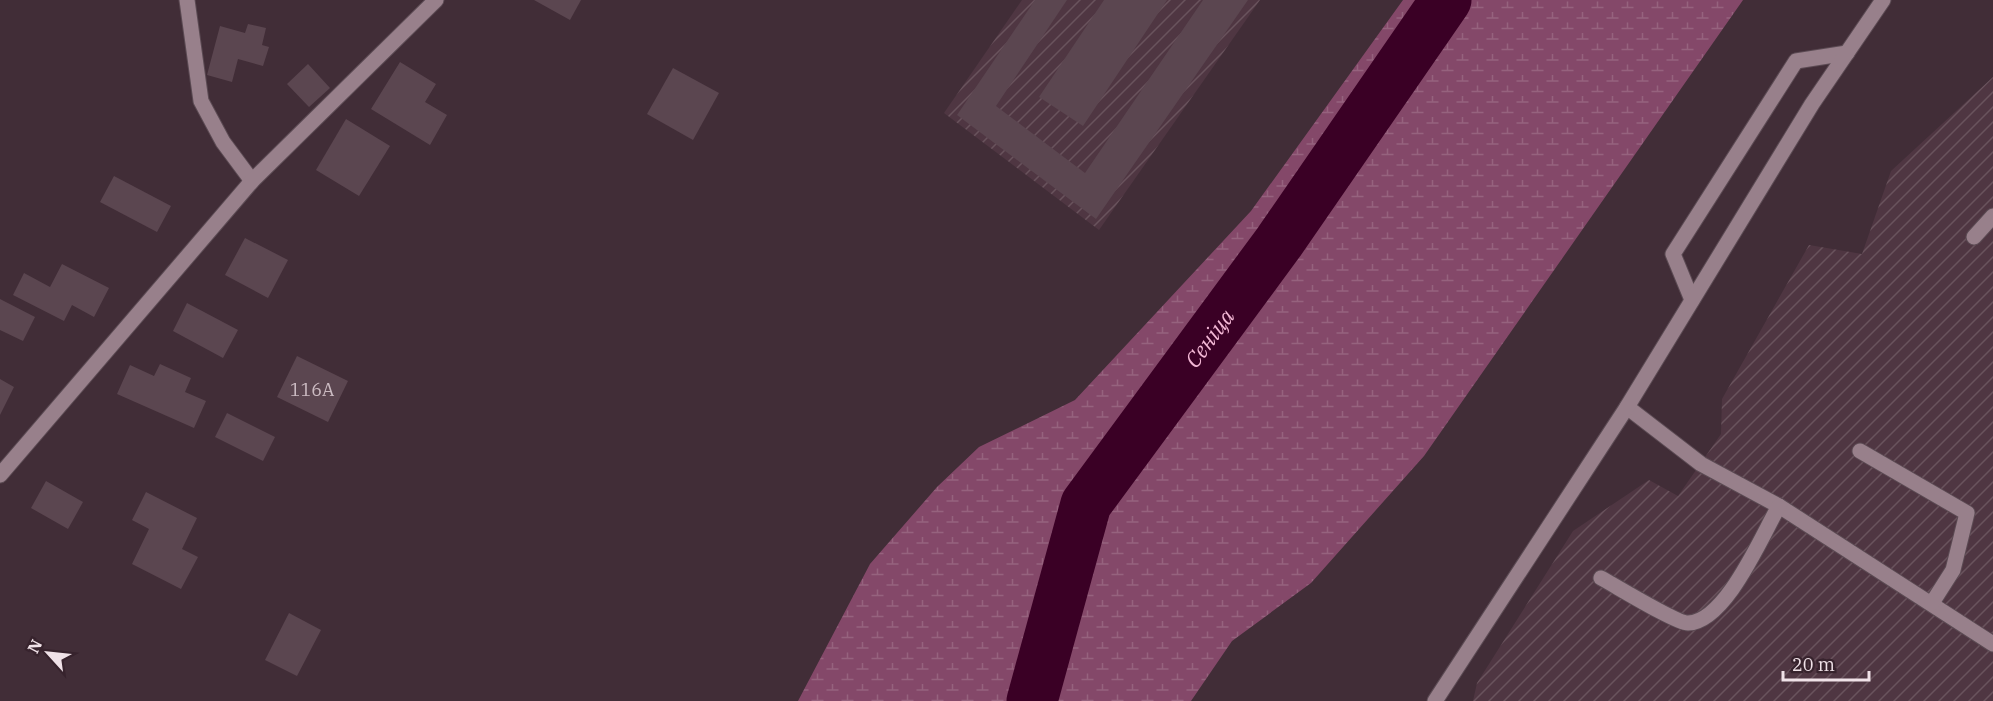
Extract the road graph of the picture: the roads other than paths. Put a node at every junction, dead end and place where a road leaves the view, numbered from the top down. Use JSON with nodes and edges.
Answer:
{"nodes":[{"id":1,"x":187,"y":0,"type":"edge"},
{"id":2,"x":436,"y":0,"type":"edge"},
{"id":3,"x":1883,"y":0,"type":"edge"},
{"id":4,"x":1847,"y":53,"type":"junction"},
{"id":5,"x":252,"y":181,"type":"junction"},
{"id":6,"x":1993,"y":216,"type":"edge"},
{"id":7,"x":1974,"y":237,"type":"dead end"},
{"id":8,"x":1692,"y":300,"type":"junction"},
{"id":9,"x":1627,"y":407,"type":"junction"},
{"id":10,"x":1860,"y":451,"type":"dead end"},
{"id":11,"x":0,"y":475,"type":"edge"},
{"id":12,"x":1779,"y":506,"type":"junction"},
{"id":13,"x":1601,"y":578,"type":"dead end"},
{"id":14,"x":1932,"y":603,"type":"junction"},
{"id":15,"x":1993,"y":644,"type":"edge"},
{"id":16,"x":1435,"y":701,"type":"edge"}],
"edges":[{"from":1,"to":5,"type":"street"},
{"from":2,"to":5,"type":"street"},
{"from":3,"to":4,"type":"street"},
{"from":4,"to":8,"type":"street"},
{"from":4,"to":8,"type":"street"},
{"from":5,"to":11,"type":"street"},
{"from":6,"to":7,"type":"street"},
{"from":8,"to":9,"type":"street"},
{"from":9,"to":12,"type":"street"},
{"from":9,"to":16,"type":"street"},
{"from":10,"to":14,"type":"street"},
{"from":12,"to":13,"type":"street"},
{"from":12,"to":14,"type":"street"},
{"from":14,"to":15,"type":"street"}]}
